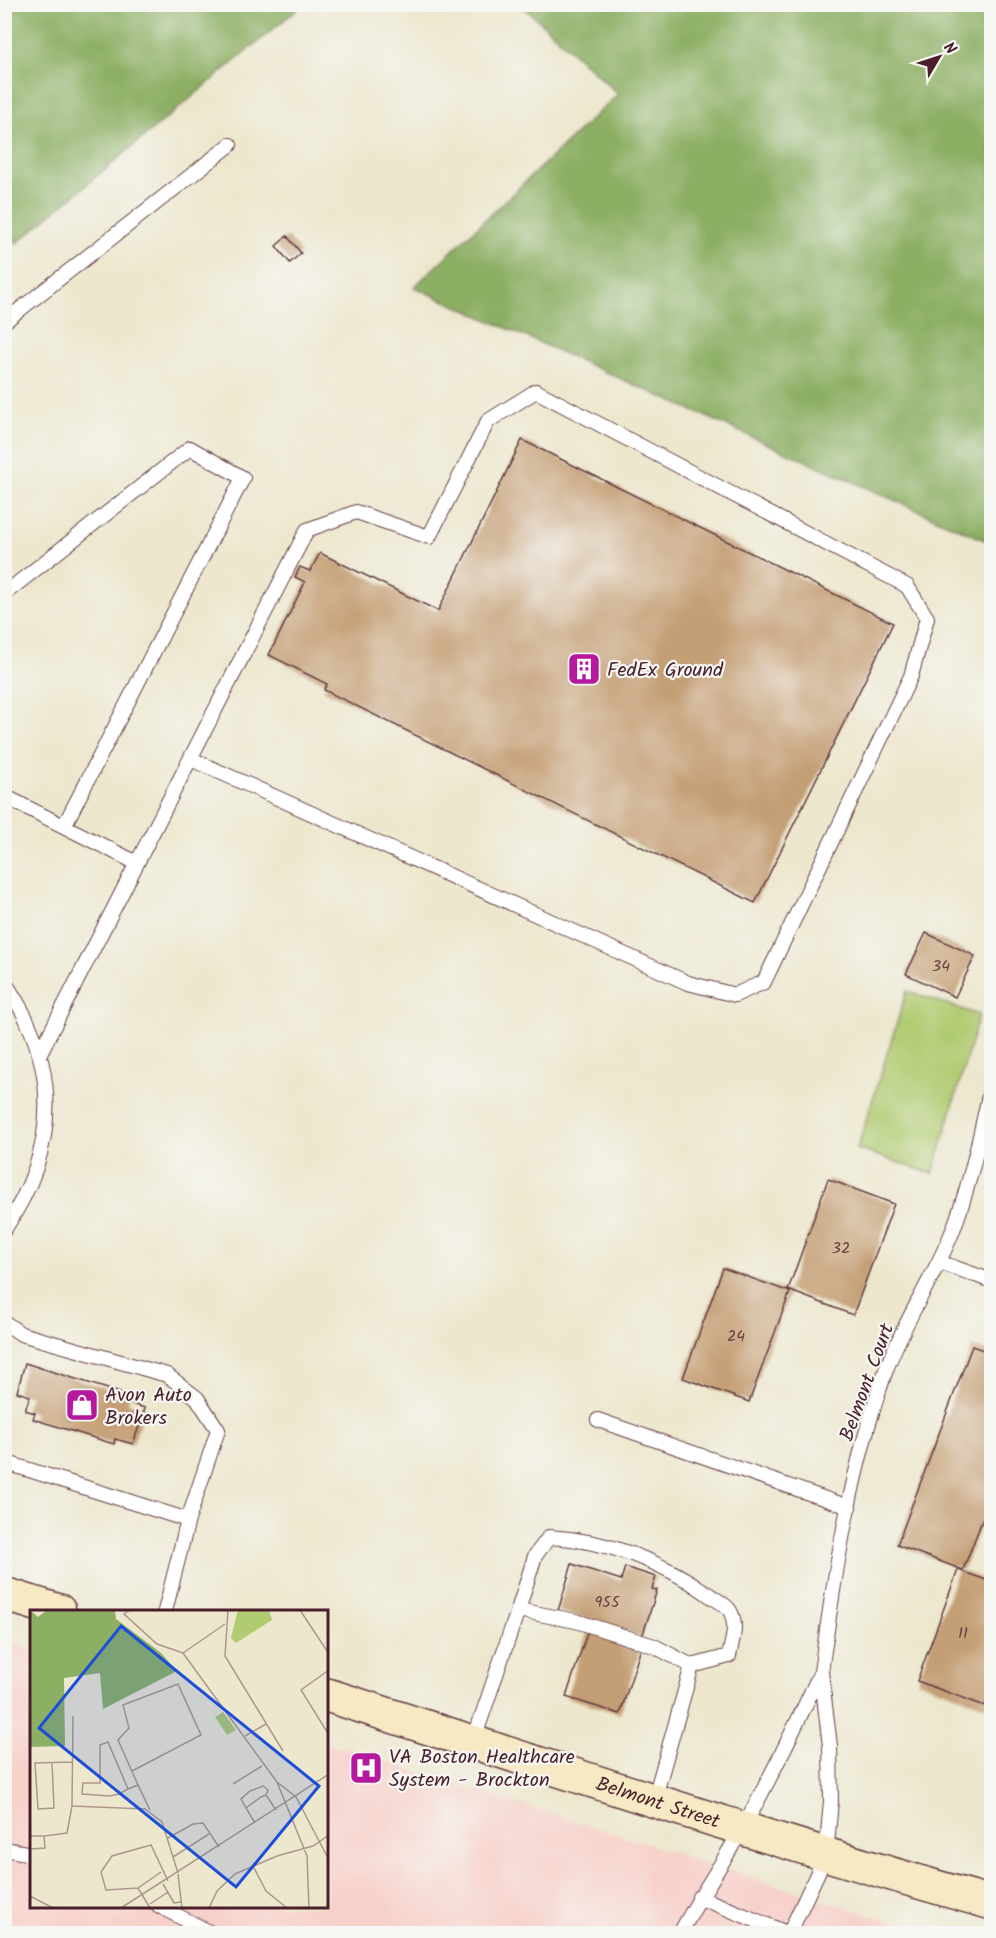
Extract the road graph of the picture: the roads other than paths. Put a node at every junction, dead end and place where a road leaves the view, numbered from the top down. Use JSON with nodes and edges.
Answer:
{"nodes":[{"id":1,"x":230,"y":145,"type":"dead end"},
{"id":2,"x":4,"y":322,"type":"edge"},
{"id":3,"x":4,"y":594,"type":"edge"},
{"id":4,"x":191,"y":759,"type":"junction"},
{"id":5,"x":4,"y":796,"type":"edge"},
{"id":6,"x":64,"y":826,"type":"junction"},
{"id":7,"x":137,"y":863,"type":"junction"},
{"id":8,"x":4,"y":981,"type":"edge"},
{"id":9,"x":40,"y":1053,"type":"junction"},
{"id":10,"x":992,"y":1081,"type":"edge"},
{"id":11,"x":4,"y":1230,"type":"edge"},
{"id":12,"x":939,"y":1262,"type":"junction"},
{"id":13,"x":992,"y":1281,"type":"edge"},
{"id":14,"x":4,"y":1322,"type":"edge"},
{"id":15,"x":598,"y":1420,"type":"dead end"},
{"id":16,"x":4,"y":1462,"type":"edge"},
{"id":17,"x":849,"y":1507,"type":"junction"},
{"id":18,"x":188,"y":1520,"type":"junction"},
{"id":19,"x":4,"y":1594,"type":"edge"},
{"id":20,"x":56,"y":1610,"type":"edge"},
{"id":21,"x":165,"y":1610,"type":"edge"},
{"id":22,"x":518,"y":1610,"type":"junction"},
{"id":23,"x":692,"y":1666,"type":"junction"},
{"id":24,"x":821,"y":1672,"type":"junction"},
{"id":25,"x":328,"y":1695,"type":"edge"},
{"id":26,"x":473,"y":1742,"type":"junction"},
{"id":27,"x":654,"y":1800,"type":"junction"},
{"id":28,"x":742,"y":1829,"type":"junction"},
{"id":29,"x":4,"y":1849,"type":"edge"},
{"id":30,"x":30,"y":1854,"type":"edge"},
{"id":31,"x":826,"y":1855,"type":"junction"},
{"id":32,"x":699,"y":1897,"type":"junction"},
{"id":33,"x":992,"y":1903,"type":"edge"},
{"id":34,"x":163,"y":1908,"type":"edge"},
{"id":35,"x":210,"y":1933,"type":"edge"},
{"id":36,"x":680,"y":1934,"type":"edge"},
{"id":37,"x":789,"y":1934,"type":"edge"}],
"edges":[{"from":1,"to":2,"type":"lane"},
{"from":3,"to":6,"type":"lane"},
{"from":4,"to":4,"type":"lane"},
{"from":4,"to":7,"type":"lane"},
{"from":5,"to":6,"type":"lane"},
{"from":6,"to":7,"type":"lane"},
{"from":7,"to":9,"type":"lane"},
{"from":8,"to":9,"type":"lane"},
{"from":9,"to":11,"type":"lane"},
{"from":10,"to":12,"type":"lane","name":"Belmont Court"},
{"from":12,"to":13,"type":"lane"},
{"from":12,"to":17,"type":"lane","name":"Belmont Court"},
{"from":14,"to":18,"type":"lane"},
{"from":15,"to":17,"type":"lane"},
{"from":16,"to":18,"type":"lane"},
{"from":17,"to":24,"type":"lane","name":"Belmont Court"},
{"from":18,"to":21,"type":"lane"},
{"from":19,"to":20,"type":"main road"},
{"from":22,"to":23,"type":"lane"},
{"from":22,"to":23,"type":"lane"},
{"from":22,"to":26,"type":"lane"},
{"from":23,"to":27,"type":"lane"},
{"from":24,"to":28,"type":"lane","name":"Belmont Court"},
{"from":24,"to":31,"type":"lane","name":"Belmont Court"},
{"from":25,"to":26,"type":"main road","name":"Belmont Street"},
{"from":26,"to":27,"type":"main road","name":"Belmont Street"},
{"from":27,"to":28,"type":"main road","name":"Belmont Street"},
{"from":28,"to":31,"type":"main road","name":"Belmont Street"},
{"from":28,"to":32,"type":"lane","name":"Belmont Court"},
{"from":29,"to":30,"type":"lane"},
{"from":31,"to":33,"type":"main road","name":"Belmont Street"},
{"from":31,"to":37,"type":"lane","name":"Belmont Court"},
{"from":32,"to":36,"type":"lane","name":"Belmont Court"},
{"from":32,"to":37,"type":"lane"},
{"from":34,"to":35,"type":"lane"}]}
